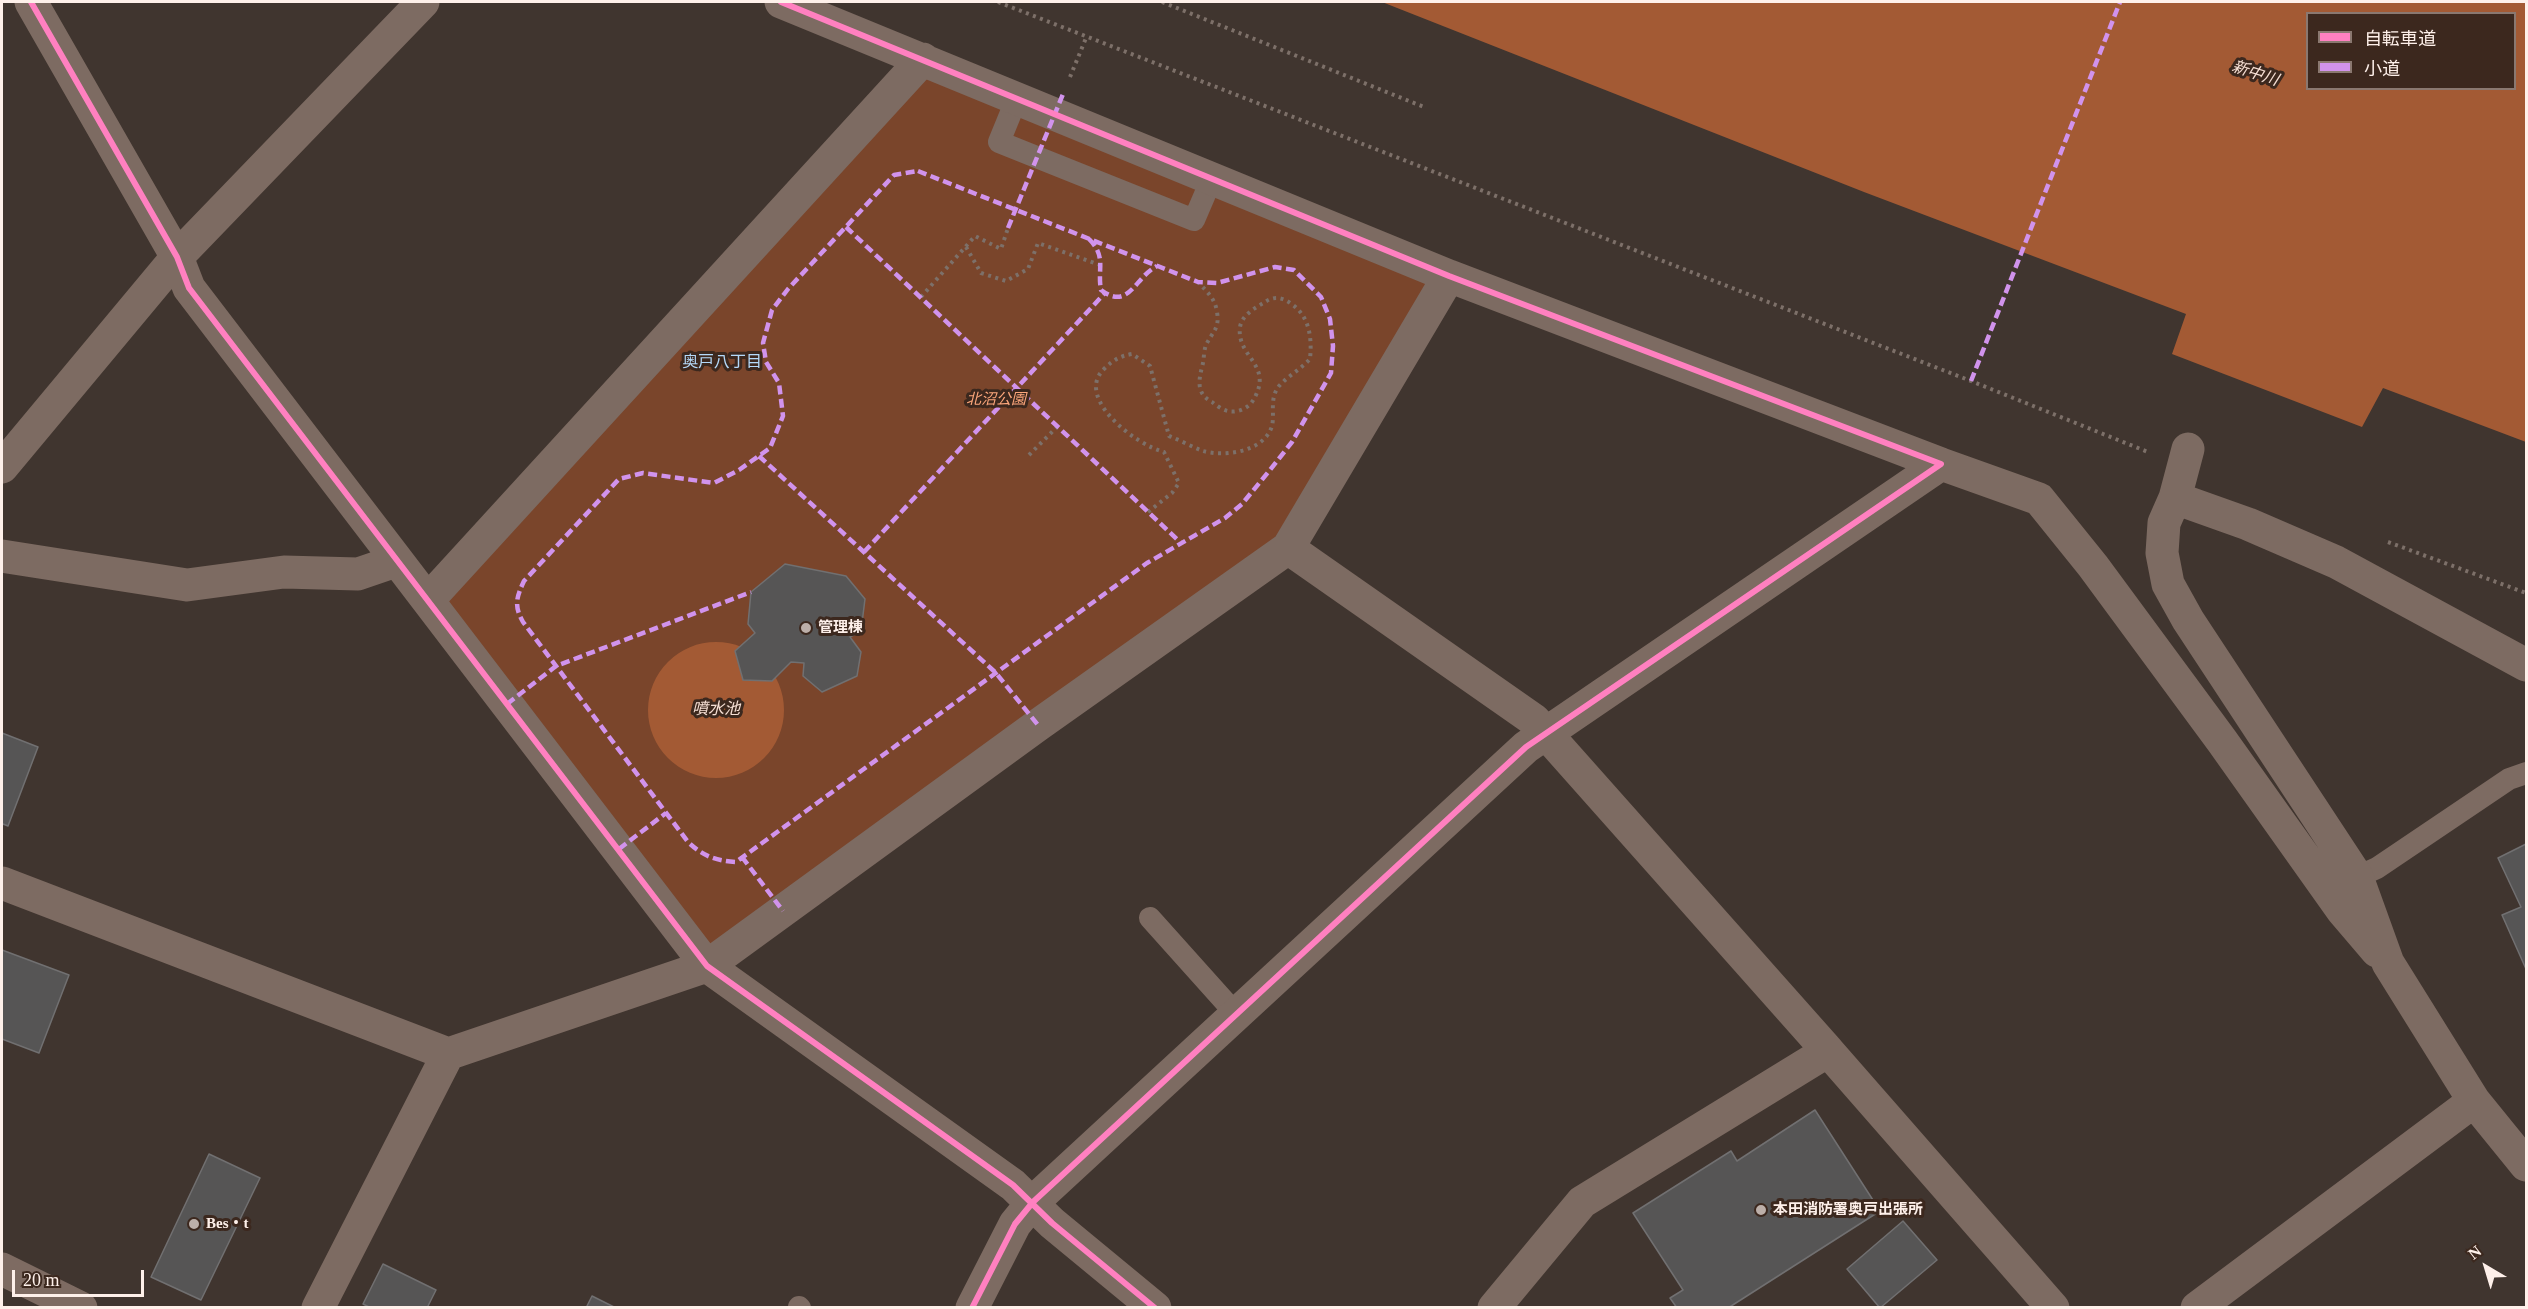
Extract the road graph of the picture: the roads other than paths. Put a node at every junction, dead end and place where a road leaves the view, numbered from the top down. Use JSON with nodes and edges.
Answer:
{"nodes":[{"id":1,"x":31,"y":2,"type":"edge"},
{"id":2,"x":423,"y":2,"type":"edge"},
{"id":3,"x":782,"y":2,"type":"edge"},
{"id":4,"x":923,"y":59,"type":"junction"},
{"id":5,"x":1017,"y":98,"type":"junction"},
{"id":6,"x":1212,"y":178,"type":"junction"},
{"id":7,"x":177,"y":257,"type":"junction"},
{"id":8,"x":1449,"y":276,"type":"junction"},
{"id":9,"x":1941,"y":464,"type":"junction"},
{"id":10,"x":2,"y":467,"type":"edge"},
{"id":11,"x":1288,"y":548,"type":"junction"},
{"id":12,"x":2,"y":556,"type":"edge"},
{"id":13,"x":396,"y":561,"type":"junction"},
{"id":14,"x":428,"y":600,"type":"junction"},
{"id":15,"x":2526,"y":665,"type":"edge"},
{"id":16,"x":1547,"y":733,"type":"junction"},
{"id":17,"x":2526,"y":773,"type":"edge"},
{"id":18,"x":2357,"y":878,"type":"junction"},
{"id":19,"x":2,"y":883,"type":"edge"},
{"id":20,"x":1150,"y":918,"type":"dead end"},
{"id":21,"x":2388,"y":963,"type":"junction"},
{"id":22,"x":707,"y":966,"type":"junction"},
{"id":23,"x":1236,"y":1014,"type":"junction"},
{"id":24,"x":1828,"y":1051,"type":"junction"},
{"id":25,"x":448,"y":1054,"type":"junction"},
{"id":26,"x":2474,"y":1101,"type":"junction"},
{"id":27,"x":2526,"y":1164,"type":"edge"},
{"id":28,"x":1033,"y":1202,"type":"junction"},
{"id":29,"x":2,"y":1269,"type":"edge"},
{"id":30,"x":81,"y":1308,"type":"edge"},
{"id":31,"x":318,"y":1308,"type":"edge"},
{"id":32,"x":972,"y":1308,"type":"edge"},
{"id":33,"x":1155,"y":1308,"type":"edge"},
{"id":34,"x":1494,"y":1308,"type":"edge"},
{"id":35,"x":2054,"y":1308,"type":"edge"},
{"id":36,"x":2197,"y":1308,"type":"edge"}],
"edges":[{"from":1,"to":7,"type":"street"},
{"from":2,"to":7,"type":"street"},
{"from":3,"to":4,"type":"street"},
{"from":4,"to":5,"type":"street"},
{"from":4,"to":14,"type":"street"},
{"from":5,"to":6,"type":"street"},
{"from":5,"to":6,"type":"lane"},
{"from":6,"to":8,"type":"street"},
{"from":7,"to":10,"type":"street"},
{"from":7,"to":13,"type":"street"},
{"from":8,"to":9,"type":"street"},
{"from":8,"to":11,"type":"street"},
{"from":9,"to":16,"type":"street"},
{"from":9,"to":21,"type":"street"},
{"from":11,"to":16,"type":"street"},
{"from":11,"to":22,"type":"street"},
{"from":12,"to":13,"type":"street"},
{"from":13,"to":14,"type":"street"},
{"from":14,"to":22,"type":"street"},
{"from":15,"to":18,"type":"street"},
{"from":16,"to":23,"type":"street"},
{"from":16,"to":24,"type":"street"},
{"from":17,"to":18,"type":"lane"},
{"from":18,"to":21,"type":"street"},
{"from":19,"to":25,"type":"street"},
{"from":20,"to":23,"type":"lane"},
{"from":21,"to":26,"type":"street"},
{"from":22,"to":25,"type":"street"},
{"from":22,"to":28,"type":"street"},
{"from":23,"to":28,"type":"street"},
{"from":24,"to":34,"type":"street"},
{"from":24,"to":35,"type":"street"},
{"from":25,"to":31,"type":"street"},
{"from":26,"to":27,"type":"street"},
{"from":26,"to":36,"type":"street"},
{"from":28,"to":32,"type":"street"},
{"from":28,"to":33,"type":"street"},
{"from":29,"to":30,"type":"main road"}]}
